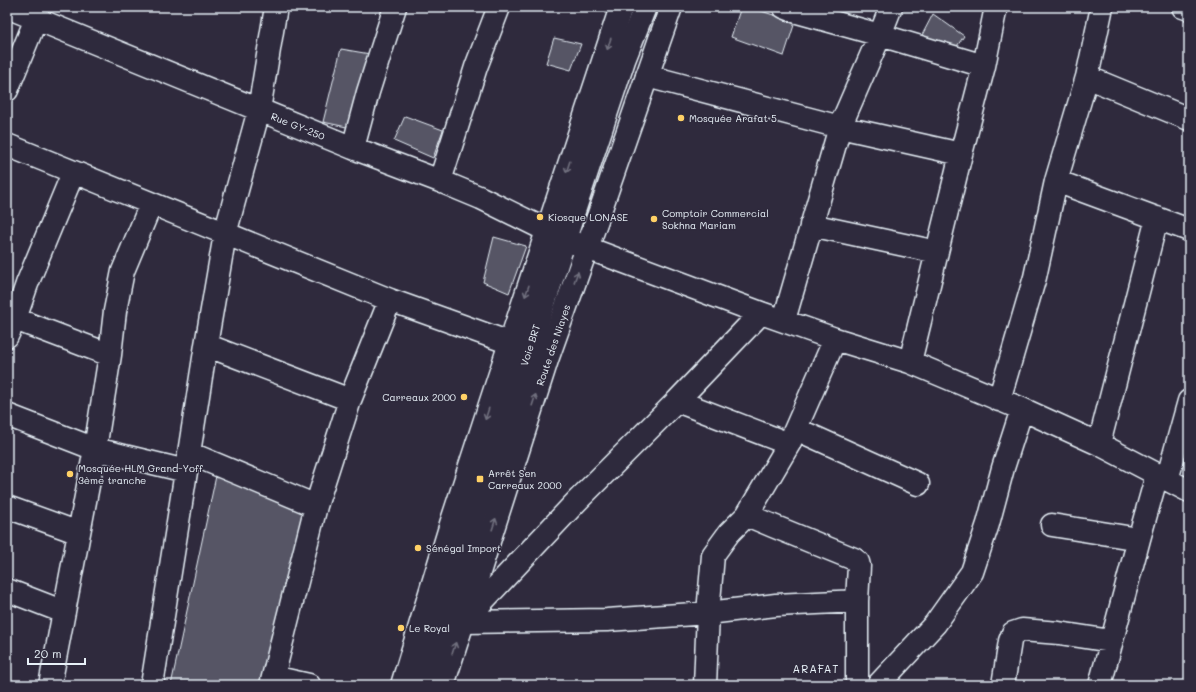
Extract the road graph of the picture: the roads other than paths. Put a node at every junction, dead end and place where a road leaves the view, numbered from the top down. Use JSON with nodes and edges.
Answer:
{"nodes":[{"id":1,"x":7,"y":7,"type":"edge"},
{"id":2,"x":276,"y":7,"type":"edge"},
{"id":3,"x":394,"y":7,"type":"edge"},
{"id":4,"x":499,"y":7,"type":"edge"},
{"id":5,"x":621,"y":7,"type":"edge"},
{"id":6,"x":645,"y":7,"type":"edge"},
{"id":7,"x":671,"y":7,"type":"edge"},
{"id":8,"x":784,"y":7,"type":"edge"},
{"id":9,"x":890,"y":7,"type":"edge"},
{"id":10,"x":996,"y":7,"type":"edge"},
{"id":11,"x":1102,"y":7,"type":"edge"},
{"id":12,"x":1183,"y":7,"type":"edge"},
{"id":13,"x":1189,"y":9,"type":"edge"},
{"id":14,"x":36,"y":19,"type":"junction"},
{"id":15,"x":880,"y":35,"type":"junction"},
{"id":16,"x":984,"y":66,"type":"junction"},
{"id":17,"x":647,"y":76,"type":"junction"},
{"id":18,"x":1086,"y":77,"type":"junction"},
{"id":19,"x":7,"y":90,"type":"edge"},
{"id":20,"x":259,"y":110,"type":"junction"},
{"id":21,"x":1189,"y":119,"type":"edge"},
{"id":22,"x":840,"y":127,"type":"junction"},
{"id":23,"x":7,"y":146,"type":"edge"},
{"id":24,"x":353,"y":148,"type":"junction"},
{"id":25,"x":961,"y":154,"type":"junction"},
{"id":26,"x":73,"y":173,"type":"junction"},
{"id":27,"x":440,"y":180,"type":"junction"},
{"id":28,"x":1056,"y":181,"type":"junction"},
{"id":29,"x":151,"y":204,"type":"junction"},
{"id":30,"x":1157,"y":218,"type":"junction"},
{"id":31,"x":811,"y":226,"type":"junction"},
{"id":32,"x":1189,"y":230,"type":"edge"},
{"id":33,"x":225,"y":234,"type":"junction"},
{"id":34,"x":556,"y":234,"type":"junction"},
{"id":35,"x":587,"y":248,"type":"junction"},
{"id":36,"x":937,"y":252,"type":"junction"},
{"id":37,"x":390,"y":300,"type":"junction"},
{"id":38,"x":761,"y":313,"type":"junction"},
{"id":39,"x":784,"y":320,"type":"junction"},
{"id":40,"x":11,"y":328,"type":"edge"},
{"id":41,"x":835,"y":339,"type":"junction"},
{"id":42,"x":510,"y":343,"type":"junction"},
{"id":43,"x":206,"y":345,"type":"junction"},
{"id":44,"x":110,"y":355,"type":"junction"},
{"id":45,"x":910,"y":362,"type":"junction"},
{"id":46,"x":350,"y":400,"type":"junction"},
{"id":47,"x":999,"y":400,"type":"junction"},
{"id":48,"x":677,"y":401,"type":"junction"},
{"id":49,"x":1189,"y":401,"type":"edge"},
{"id":50,"x":1022,"y":409,"type":"junction"},
{"id":51,"x":7,"y":415,"type":"edge"},
{"id":52,"x":792,"y":437,"type":"junction"},
{"id":53,"x":1099,"y":444,"type":"junction"},
{"id":54,"x":95,"y":449,"type":"junction"},
{"id":55,"x":188,"y":462,"type":"junction"},
{"id":56,"x":1162,"y":478,"type":"junction"},
{"id":57,"x":918,"y":484,"type":"dead end"},
{"id":58,"x":1189,"y":491,"type":"edge"},
{"id":59,"x":316,"y":506,"type":"junction"},
{"id":60,"x":7,"y":507,"type":"edge"},
{"id":61,"x":747,"y":515,"type":"junction"},
{"id":62,"x":1052,"y":525,"type":"dead end"},
{"id":63,"x":79,"y":533,"type":"junction"},
{"id":64,"x":1139,"y":539,"type":"junction"},
{"id":65,"x":7,"y":590,"type":"edge"},
{"id":66,"x":857,"y":601,"type":"junction"},
{"id":67,"x":64,"y":612,"type":"junction"},
{"id":68,"x":708,"y":613,"type":"junction"},
{"id":69,"x":463,"y":622,"type":"junction"},
{"id":70,"x":1111,"y":641,"type":"junction"},
{"id":71,"x":272,"y":681,"type":"edge"},
{"id":72,"x":50,"y":685,"type":"edge"},
{"id":73,"x":152,"y":685,"type":"edge"},
{"id":74,"x":309,"y":685,"type":"edge"},
{"id":75,"x":402,"y":685,"type":"edge"},
{"id":76,"x":422,"y":685,"type":"edge"},
{"id":77,"x":443,"y":685,"type":"edge"},
{"id":78,"x":705,"y":685,"type":"edge"},
{"id":79,"x":857,"y":685,"type":"edge"},
{"id":80,"x":878,"y":685,"type":"edge"},
{"id":81,"x":1003,"y":685,"type":"edge"},
{"id":82,"x":1100,"y":685,"type":"edge"}],
"edges":[{"from":1,"to":14,"type":"street","name":"Rue GY-250"},
{"from":2,"to":20,"type":"street"},
{"from":3,"to":24,"type":"street"},
{"from":4,"to":27,"type":"street"},
{"from":5,"to":34,"type":"street","one_way":true},
{"from":6,"to":34,"type":"street","name":"Voie BRT"},
{"from":7,"to":17,"type":"street","name":"Route des Niayes"},
{"from":8,"to":15,"type":"street"},
{"from":9,"to":15,"type":"street"},
{"from":10,"to":16,"type":"street"},
{"from":11,"to":18,"type":"street"},
{"from":12,"to":13,"type":"street"},
{"from":14,"to":19,"type":"street"},
{"from":14,"to":20,"type":"street","name":"Rue GY-250"},
{"from":15,"to":16,"type":"street"},
{"from":15,"to":22,"type":"street"},
{"from":16,"to":25,"type":"street"},
{"from":17,"to":22,"type":"street"},
{"from":17,"to":35,"type":"street","name":"Route des Niayes"},
{"from":18,"to":21,"type":"street"},
{"from":18,"to":28,"type":"street"},
{"from":20,"to":24,"type":"street","name":"Rue GY-250"},
{"from":20,"to":33,"type":"street"},
{"from":22,"to":25,"type":"street"},
{"from":22,"to":31,"type":"street"},
{"from":23,"to":26,"type":"street"},
{"from":24,"to":27,"type":"street","name":"Rue GY-250"},
{"from":25,"to":36,"type":"street"},
{"from":26,"to":29,"type":"street"},
{"from":26,"to":40,"type":"street"},
{"from":27,"to":34,"type":"street","name":"Rue GY-250"},
{"from":28,"to":30,"type":"street"},
{"from":28,"to":47,"type":"street"},
{"from":29,"to":33,"type":"street"},
{"from":29,"to":44,"type":"street"},
{"from":30,"to":32,"type":"street"},
{"from":30,"to":53,"type":"street"},
{"from":31,"to":36,"type":"street"},
{"from":31,"to":39,"type":"street"},
{"from":33,"to":37,"type":"street"},
{"from":33,"to":43,"type":"street"},
{"from":34,"to":35,"type":"street","name":"Rue GY-250"},
{"from":34,"to":42,"type":"street","one_way":true},
{"from":34,"to":76,"type":"street","name":"Voie BRT"},
{"from":35,"to":38,"type":"street","name":"Rue GY-250"},
{"from":69,"to":35,"type":"street","name":"Route des Niayes","one_way":true},
{"from":36,"to":45,"type":"street"},
{"from":37,"to":42,"type":"street"},
{"from":37,"to":46,"type":"street"},
{"from":38,"to":39,"type":"street","name":"Rue GY-250"},
{"from":38,"to":48,"type":"street"},
{"from":39,"to":41,"type":"street","name":"Rue GY-250"},
{"from":40,"to":44,"type":"street"},
{"from":41,"to":45,"type":"street","name":"Rue GY-250"},
{"from":41,"to":52,"type":"street"},
{"from":42,"to":75,"type":"street","one_way":true},
{"from":43,"to":46,"type":"street"},
{"from":43,"to":55,"type":"street"},
{"from":44,"to":54,"type":"street"},
{"from":45,"to":47,"type":"street","name":"Rue GY-250"},
{"from":46,"to":59,"type":"street"},
{"from":47,"to":50,"type":"street","name":"Rue GY-250"},
{"from":48,"to":52,"type":"street"},
{"from":48,"to":69,"type":"street"},
{"from":49,"to":56,"type":"street"},
{"from":50,"to":53,"type":"street","name":"Rue GY-250"},
{"from":50,"to":80,"type":"street"},
{"from":51,"to":54,"type":"street"},
{"from":52,"to":57,"type":"street"},
{"from":52,"to":61,"type":"street"},
{"from":53,"to":56,"type":"street","name":"Rue GY-250"},
{"from":54,"to":55,"type":"street"},
{"from":54,"to":63,"type":"street"},
{"from":55,"to":59,"type":"street"},
{"from":55,"to":73,"type":"street"},
{"from":56,"to":58,"type":"street","name":"Rue GY-250"},
{"from":56,"to":64,"type":"street"},
{"from":59,"to":71,"type":"street"},
{"from":60,"to":63,"type":"street"},
{"from":61,"to":66,"type":"street"},
{"from":61,"to":68,"type":"street"},
{"from":62,"to":64,"type":"street"},
{"from":63,"to":67,"type":"street"},
{"from":64,"to":70,"type":"street"},
{"from":65,"to":67,"type":"street"},
{"from":66,"to":68,"type":"street"},
{"from":66,"to":79,"type":"street"},
{"from":67,"to":72,"type":"street"},
{"from":68,"to":69,"type":"street"},
{"from":68,"to":78,"type":"street"},
{"from":77,"to":69,"type":"street","name":"Route des Niayes","one_way":true},
{"from":70,"to":81,"type":"street"},
{"from":70,"to":82,"type":"street"},
{"from":71,"to":74,"type":"street"}]}
